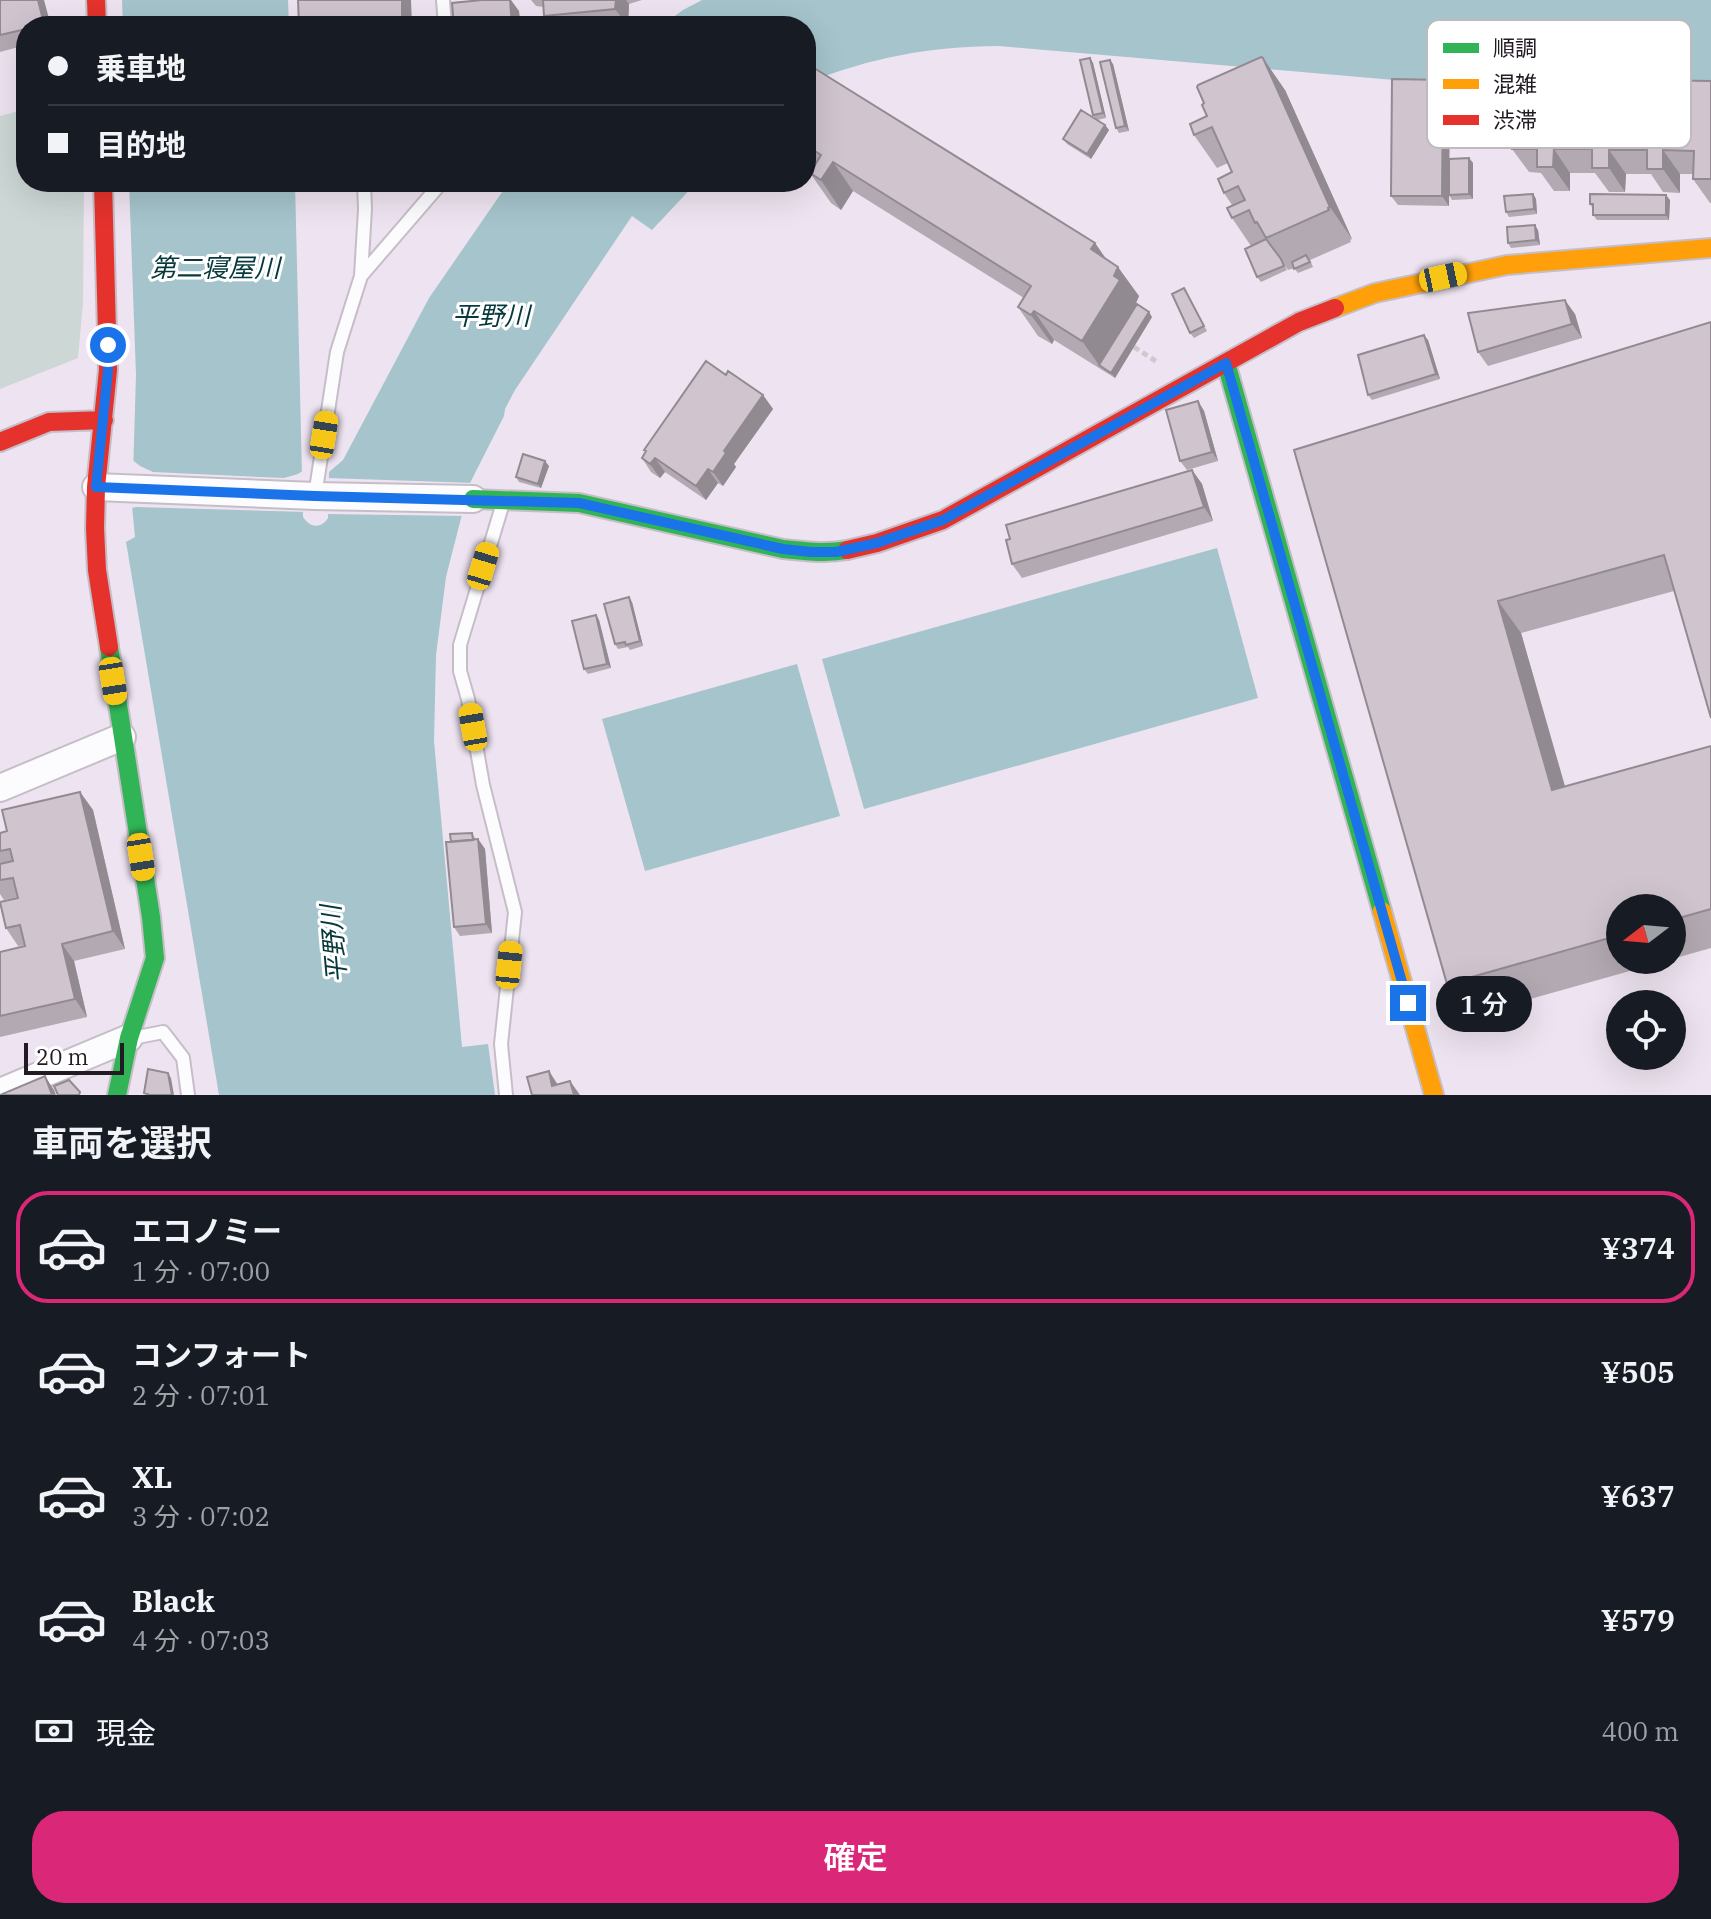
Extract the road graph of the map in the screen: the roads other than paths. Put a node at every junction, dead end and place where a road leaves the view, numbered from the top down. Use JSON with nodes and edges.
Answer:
{"nodes":[{"id":1,"x":103,"y":192,"type":"edge"},
{"id":2,"x":364,"y":192,"type":"edge"},
{"id":3,"x":433,"y":192,"type":"edge"},
{"id":4,"x":1711,"y":248,"type":"edge"},
{"id":5,"x":361,"y":276,"type":"junction"},
{"id":6,"x":1226,"y":363,"type":"junction"},
{"id":7,"x":104,"y":420,"type":"junction"},
{"id":8,"x":0,"y":442,"type":"edge"},
{"id":9,"x":96,"y":487,"type":"junction"},
{"id":10,"x":316,"y":495,"type":"junction"},
{"id":11,"x":473,"y":499,"type":"joint"},
{"id":12,"x":504,"y":500,"type":"junction"},
{"id":13,"x":122,"y":737,"type":"junction"},
{"id":14,"x":0,"y":788,"type":"edge"},
{"id":15,"x":129,"y":1038,"type":"junction"},
{"id":16,"x":0,"y":1092,"type":"edge"},
{"id":17,"x":117,"y":1095,"type":"edge"},
{"id":18,"x":188,"y":1095,"type":"edge"},
{"id":19,"x":506,"y":1095,"type":"edge"},
{"id":20,"x":1434,"y":1095,"type":"edge"}],
"edges":[{"from":1,"to":7,"type":"street"},
{"from":2,"to":5,"type":"lane"},
{"from":3,"to":5,"type":"lane"},
{"from":4,"to":6,"type":"street"},
{"from":5,"to":10,"type":"lane"},
{"from":6,"to":12,"type":"street"},
{"from":6,"to":20,"type":"street"},
{"from":7,"to":8,"type":"street"},
{"from":7,"to":9,"type":"street"},
{"from":9,"to":10,"type":"street"},
{"from":9,"to":13,"type":"street"},
{"from":10,"to":11,"type":"street"},
{"from":11,"to":12,"type":"street"},
{"from":12,"to":19,"type":"lane"},
{"from":13,"to":14,"type":"street"},
{"from":13,"to":15,"type":"street"},
{"from":15,"to":16,"type":"street"},
{"from":15,"to":17,"type":"street"},
{"from":15,"to":18,"type":"lane"}]}
